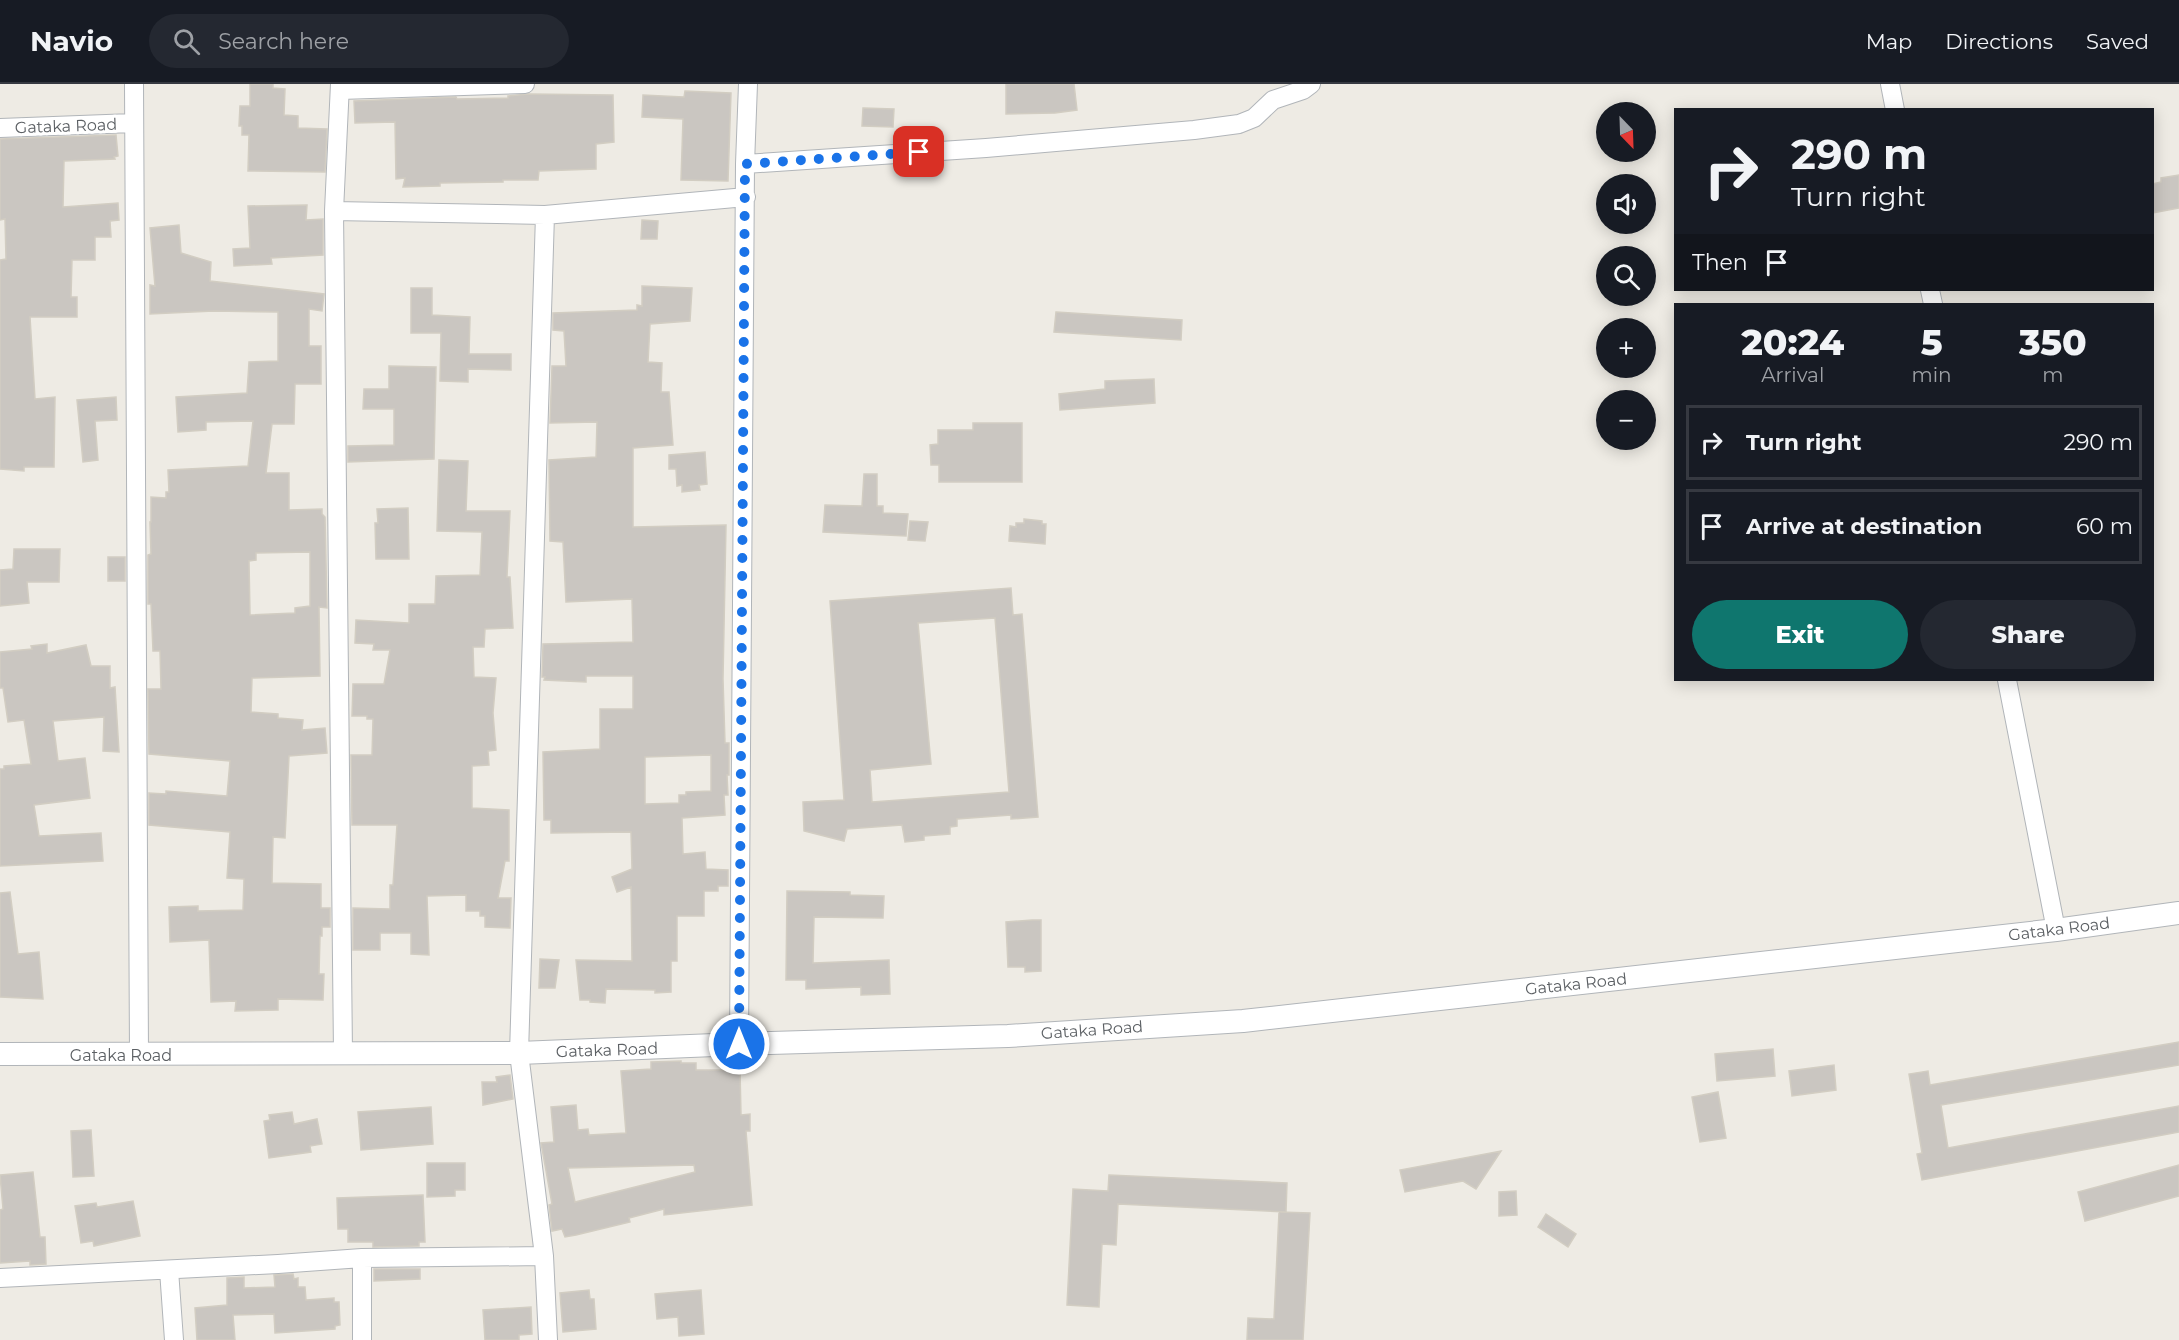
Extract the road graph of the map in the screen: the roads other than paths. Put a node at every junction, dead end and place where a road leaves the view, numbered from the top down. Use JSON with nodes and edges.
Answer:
{"nodes":[{"id":1,"x":134,"y":84,"type":"edge"},
{"id":2,"x":525,"y":84,"type":"edge"},
{"id":3,"x":748,"y":84,"type":"edge"},
{"id":4,"x":1311,"y":84,"type":"edge"},
{"id":5,"x":1890,"y":84,"type":"edge"},
{"id":6,"x":340,"y":87,"type":"edge"},
{"id":7,"x":1895,"y":108,"type":"edge"},
{"id":8,"x":133,"y":123,"type":"junction"},
{"id":9,"x":0,"y":128,"type":"edge"},
{"id":10,"x":745,"y":164,"type":"junction"},
{"id":11,"x":746,"y":197,"type":"junction"},
{"id":12,"x":334,"y":211,"type":"junction"},
{"id":13,"x":545,"y":215,"type":"junction"},
{"id":14,"x":2007,"y":681,"type":"edge"},
{"id":15,"x":2179,"y":913,"type":"edge"},
{"id":16,"x":2056,"y":930,"type":"junction"},
{"id":17,"x":739,"y":1044,"type":"junction"},
{"id":18,"x":519,"y":1053,"type":"junction"},
{"id":19,"x":0,"y":1054,"type":"edge"},
{"id":20,"x":344,"y":1054,"type":"junction"},
{"id":21,"x":139,"y":1055,"type":"junction"},
{"id":22,"x":544,"y":1256,"type":"junction"},
{"id":23,"x":362,"y":1258,"type":"junction"},
{"id":24,"x":169,"y":1270,"type":"junction"},
{"id":25,"x":0,"y":1278,"type":"edge"},
{"id":26,"x":174,"y":1340,"type":"edge"},
{"id":27,"x":362,"y":1340,"type":"edge"},
{"id":28,"x":548,"y":1340,"type":"edge"}],
"edges":[{"from":1,"to":8,"type":"street"},
{"from":2,"to":6,"type":"street"},
{"from":3,"to":10,"type":"street"},
{"from":4,"to":10,"type":"street"},
{"from":5,"to":7,"type":"street"},
{"from":6,"to":12,"type":"street"},
{"from":8,"to":9,"type":"street","name":"Gataka Road"},
{"from":8,"to":21,"type":"street"},
{"from":10,"to":11,"type":"street"},
{"from":11,"to":13,"type":"street"},
{"from":11,"to":17,"type":"street"},
{"from":12,"to":13,"type":"street"},
{"from":12,"to":20,"type":"street"},
{"from":13,"to":18,"type":"street"},
{"from":14,"to":16,"type":"street"},
{"from":15,"to":16,"type":"street","name":"Gataka Road"},
{"from":16,"to":17,"type":"street","name":"Gataka Road"},
{"from":17,"to":18,"type":"street","name":"Gataka Road"},
{"from":18,"to":20,"type":"street","name":"Gataka Road"},
{"from":18,"to":22,"type":"street"},
{"from":19,"to":21,"type":"street","name":"Gataka Road"},
{"from":20,"to":21,"type":"street","name":"Gataka Road"},
{"from":22,"to":23,"type":"street"},
{"from":22,"to":28,"type":"street"},
{"from":23,"to":24,"type":"street"},
{"from":23,"to":27,"type":"street"},
{"from":24,"to":25,"type":"street"},
{"from":24,"to":26,"type":"street"}]}
